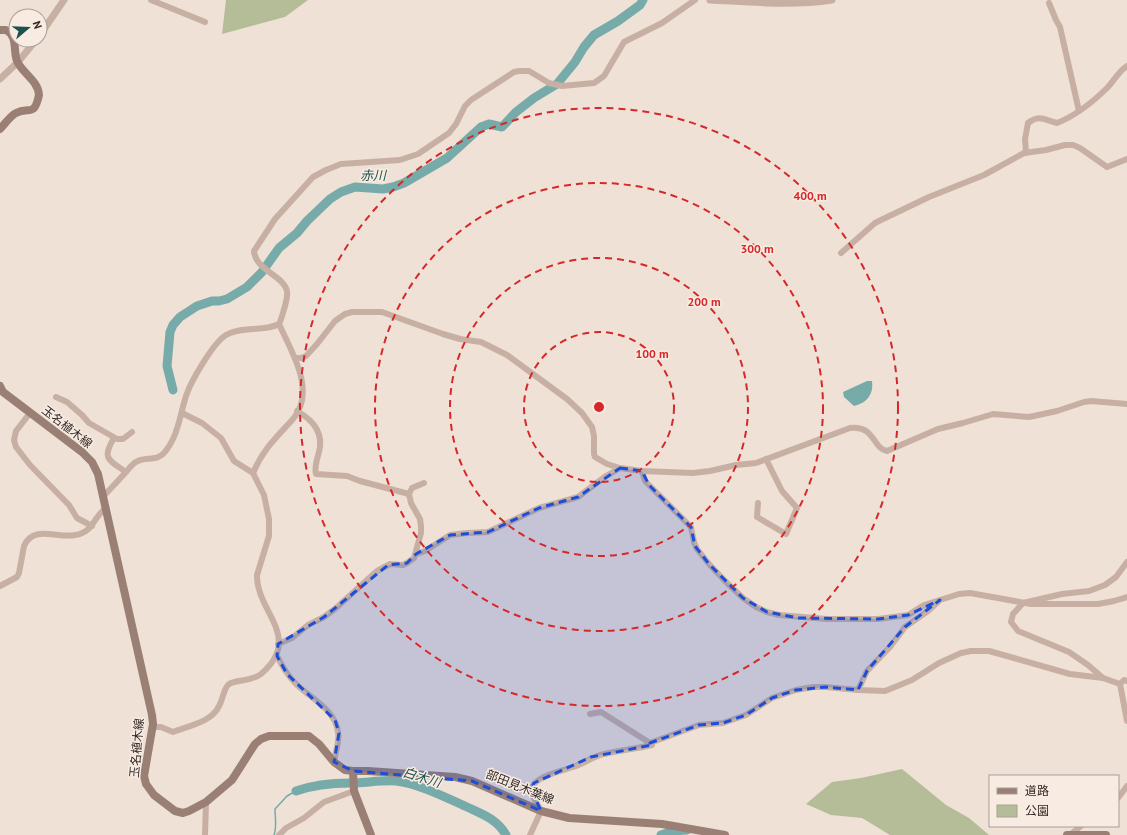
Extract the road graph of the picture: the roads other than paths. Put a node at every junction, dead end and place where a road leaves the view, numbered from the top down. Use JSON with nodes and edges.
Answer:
{"nodes":[{"id":1,"x":64,"y":0,"type":"edge"},
{"id":2,"x":151,"y":0,"type":"edge"},
{"id":3,"x":695,"y":0,"type":"edge"},
{"id":4,"x":710,"y":0,"type":"edge"},
{"id":5,"x":832,"y":0,"type":"edge"},
{"id":6,"x":1049,"y":3,"type":"dead end"},
{"id":7,"x":205,"y":22,"type":"dead end"},
{"id":8,"x":48,"y":23,"type":"edge"},
{"id":9,"x":0,"y":30,"type":"edge"},
{"id":10,"x":29,"y":48,"type":"edge"},
{"id":11,"x":18,"y":62,"type":"junction"},
{"id":12,"x":1127,"y":66,"type":"edge"},
{"id":13,"x":0,"y":79,"type":"edge"},
{"id":14,"x":1079,"y":111,"type":"junction"},
{"id":15,"x":0,"y":129,"type":"edge"},
{"id":16,"x":1026,"y":153,"type":"junction"},
{"id":17,"x":1127,"y":159,"type":"edge"},
{"id":18,"x":841,"y":253,"type":"dead end"},
{"id":19,"x":279,"y":324,"type":"junction"},
{"id":20,"x":295,"y":358,"type":"junction"},
{"id":21,"x":1,"y":391,"type":"edge"},
{"id":22,"x":56,"y":397,"type":"dead end"},
{"id":23,"x":1127,"y":404,"type":"edge"},
{"id":24,"x":297,"y":411,"type":"junction"},
{"id":25,"x":30,"y":413,"type":"junction"},
{"id":26,"x":182,"y":413,"type":"junction"},
{"id":27,"x":132,"y":432,"type":"dead end"},
{"id":28,"x":114,"y":438,"type":"junction"},
{"id":29,"x":766,"y":459,"type":"junction"},
{"id":30,"x":620,"y":468,"type":"junction"},
{"id":31,"x":126,"y":472,"type":"junction"},
{"id":32,"x":642,"y":472,"type":"junction"},
{"id":33,"x":253,"y":473,"type":"junction"},
{"id":34,"x":424,"y":483,"type":"dead end"},
{"id":35,"x":409,"y":494,"type":"junction"},
{"id":36,"x":103,"y":498,"type":"junction"},
{"id":37,"x":758,"y":504,"type":"dead end"},
{"id":38,"x":105,"y":509,"type":"junction"},
{"id":39,"x":92,"y":526,"type":"junction"},
{"id":40,"x":416,"y":554,"type":"junction"},
{"id":41,"x":1127,"y":562,"type":"edge"},
{"id":42,"x":0,"y":586,"type":"edge"},
{"id":43,"x":1127,"y":597,"type":"edge"},
{"id":44,"x":940,"y":600,"type":"junction"},
{"id":45,"x":1023,"y":603,"type":"junction"},
{"id":46,"x":278,"y":644,"type":"junction"},
{"id":47,"x":277,"y":656,"type":"junction"},
{"id":48,"x":1103,"y":678,"type":"junction"},
{"id":49,"x":1127,"y":681,"type":"edge"},
{"id":50,"x":1120,"y":684,"type":"junction"},
{"id":51,"x":858,"y":690,"type":"junction"},
{"id":52,"x":590,"y":714,"type":"dead end"},
{"id":53,"x":1127,"y":721,"type":"edge"},
{"id":54,"x":152,"y":726,"type":"junction"},
{"id":55,"x":650,"y":743,"type":"junction"},
{"id":56,"x":334,"y":762,"type":"junction"},
{"id":57,"x":354,"y":782,"type":"junction"},
{"id":58,"x":1127,"y":786,"type":"edge"},
{"id":59,"x":1119,"y":797,"type":"edge"},
{"id":60,"x":206,"y":802,"type":"junction"},
{"id":61,"x":541,"y":811,"type":"junction"},
{"id":62,"x":1080,"y":827,"type":"edge"},
{"id":63,"x":206,"y":835,"type":"edge"},
{"id":64,"x":279,"y":835,"type":"edge"},
{"id":65,"x":371,"y":835,"type":"edge"},
{"id":66,"x":530,"y":835,"type":"edge"},
{"id":67,"x":725,"y":835,"type":"edge"},
{"id":68,"x":1069,"y":835,"type":"edge"},
{"id":69,"x":1106,"y":835,"type":"edge"}],
"edges":[{"from":1,"to":8,"type":"street"},
{"from":2,"to":7,"type":"street"},
{"from":3,"to":19,"type":"street"},
{"from":4,"to":5,"type":"street"},
{"from":6,"to":14,"type":"street"},
{"from":9,"to":11,"type":"main road"},
{"from":10,"to":11,"type":"street"},
{"from":11,"to":13,"type":"street"},
{"from":11,"to":15,"type":"main road"},
{"from":12,"to":14,"type":"street"},
{"from":14,"to":16,"type":"street"},
{"from":16,"to":17,"type":"street"},
{"from":16,"to":18,"type":"street"},
{"from":19,"to":20,"type":"street"},
{"from":19,"to":26,"type":"street"},
{"from":20,"to":24,"type":"street"},
{"from":20,"to":30,"type":"street"},
{"from":21,"to":25,"type":"main road","name":"玉名植木線"},
{"from":22,"to":28,"type":"street"},
{"from":23,"to":29,"type":"street"},
{"from":24,"to":33,"type":"street"},
{"from":24,"to":35,"type":"street"},
{"from":25,"to":36,"type":"main road","name":"玉名植木線"},
{"from":25,"to":39,"type":"street"},
{"from":26,"to":31,"type":"street"},
{"from":26,"to":33,"type":"street"},
{"from":27,"to":28,"type":"street"},
{"from":28,"to":31,"type":"street"},
{"from":29,"to":32,"type":"street"},
{"from":29,"to":37,"type":"street"},
{"from":30,"to":32,"type":"street"},
{"from":30,"to":40,"type":"street"},
{"from":31,"to":36,"type":"street"},
{"from":32,"to":44,"type":"street"},
{"from":33,"to":46,"type":"street"},
{"from":34,"to":35,"type":"street"},
{"from":35,"to":40,"type":"street"},
{"from":36,"to":38,"type":"main road","name":"玉名植木線"},
{"from":38,"to":39,"type":"street"},
{"from":38,"to":54,"type":"main road","name":"玉名植木線"},
{"from":39,"to":42,"type":"street"},
{"from":40,"to":46,"type":"street"},
{"from":41,"to":45,"type":"street"},
{"from":43,"to":45,"type":"street"},
{"from":44,"to":45,"type":"street"},
{"from":44,"to":51,"type":"street"},
{"from":45,"to":48,"type":"street"},
{"from":46,"to":47,"type":"street"},
{"from":47,"to":54,"type":"street"},
{"from":47,"to":56,"type":"street"},
{"from":48,"to":50,"type":"street"},
{"from":48,"to":51,"type":"street"},
{"from":49,"to":50,"type":"street"},
{"from":50,"to":53,"type":"street"},
{"from":51,"to":55,"type":"street"},
{"from":52,"to":55,"type":"street"},
{"from":54,"to":60,"type":"main road","name":"玉名植木線"},
{"from":55,"to":61,"type":"street"},
{"from":56,"to":57,"type":"main road","name":"玉名植木線"},
{"from":56,"to":60,"type":"main road","name":"玉名植木線"},
{"from":57,"to":61,"type":"main road","name":"部田見木葉線"},
{"from":57,"to":64,"type":"street"},
{"from":57,"to":65,"type":"main road"},
{"from":58,"to":59,"type":"street"},
{"from":60,"to":63,"type":"street"},
{"from":61,"to":66,"type":"street"},
{"from":61,"to":67,"type":"main road","name":"部田見木葉線"},
{"from":62,"to":68,"type":"street"},
{"from":68,"to":69,"type":"main road"}]}
